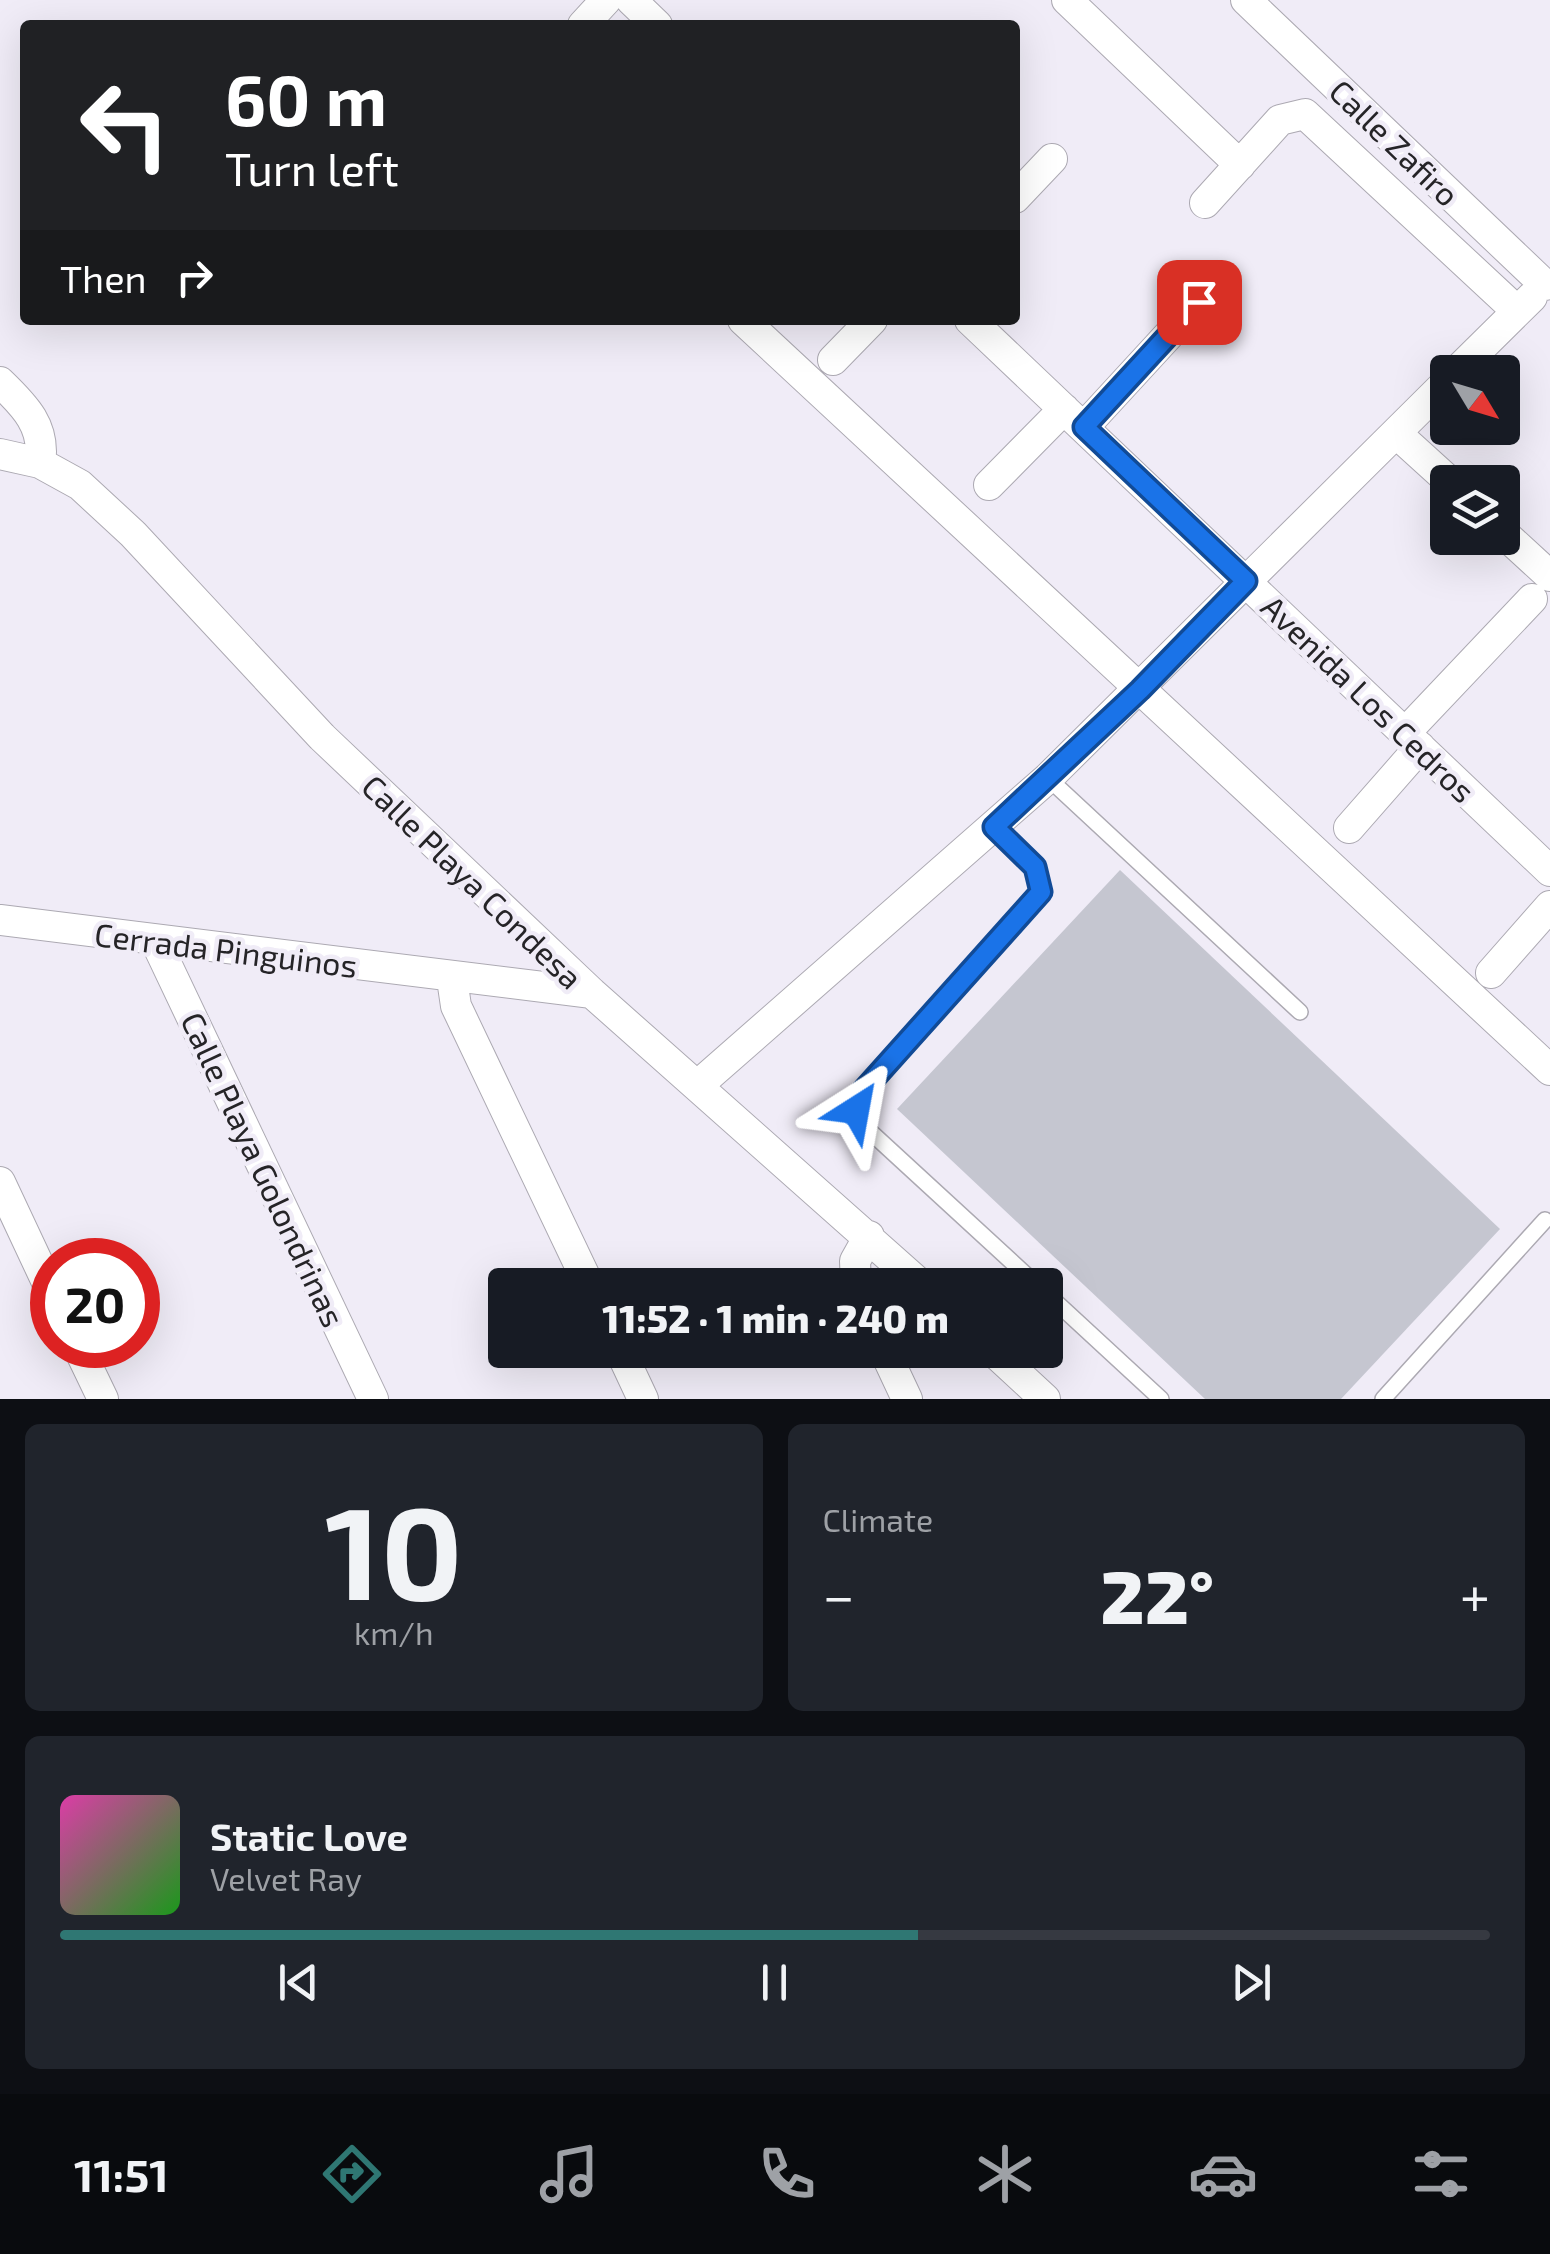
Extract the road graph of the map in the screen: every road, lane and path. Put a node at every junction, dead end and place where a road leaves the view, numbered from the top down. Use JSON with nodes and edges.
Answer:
{"nodes":[{"id":1,"x":606,"y":0,"type":"edge"},
{"id":2,"x":1067,"y":0,"type":"edge"},
{"id":3,"x":1246,"y":0,"type":"edge"},
{"id":4,"x":588,"y":20,"type":"edge"},
{"id":5,"x":1052,"y":159,"type":"dead end"},
{"id":6,"x":1240,"y":165,"type":"junction"},
{"id":7,"x":1020,"y":193,"type":"edge"},
{"id":8,"x":1205,"y":203,"type":"dead end"},
{"id":9,"x":1547,"y":282,"type":"edge"},
{"id":10,"x":1199,"y":302,"type":"dead end"},
{"id":11,"x":1517,"y":312,"type":"junction"},
{"id":12,"x":748,"y":325,"type":"edge"},
{"id":13,"x":867,"y":325,"type":"edge"},
{"id":14,"x":975,"y":325,"type":"edge"},
{"id":15,"x":1473,"y":355,"type":"edge"},
{"id":16,"x":833,"y":360,"type":"dead end"},
{"id":17,"x":0,"y":382,"type":"edge"},
{"id":18,"x":1430,"y":399,"type":"edge"},
{"id":19,"x":1074,"y":418,"type":"junction"},
{"id":20,"x":1396,"y":433,"type":"junction"},
{"id":21,"x":0,"y":454,"type":"edge"},
{"id":22,"x":40,"y":463,"type":"junction"},
{"id":23,"x":1431,"y":465,"type":"edge"},
{"id":24,"x":989,"y":485,"type":"dead end"},
{"id":25,"x":1518,"y":555,"type":"edge"},
{"id":26,"x":1246,"y":581,"type":"junction"},
{"id":27,"x":1541,"y":587,"type":"edge"},
{"id":28,"x":1140,"y":690,"type":"junction"},
{"id":29,"x":1412,"y":740,"type":"junction"},
{"id":30,"x":1048,"y":778,"type":"junction"},
{"id":31,"x":994,"y":827,"type":"junction"},
{"id":32,"x":1349,"y":828,"type":"dead end"},
{"id":33,"x":1550,"y":871,"type":"edge"},
{"id":34,"x":1550,"y":906,"type":"edge"},
{"id":35,"x":0,"y":920,"type":"edge"},
{"id":36,"x":155,"y":940,"type":"junction"},
{"id":37,"x":1490,"y":973,"type":"dead end"},
{"id":38,"x":452,"y":978,"type":"junction"},
{"id":39,"x":592,"y":993,"type":"junction"},
{"id":40,"x":1300,"y":1012,"type":"dead end"},
{"id":41,"x":1550,"y":1070,"type":"edge"},
{"id":42,"x":697,"y":1086,"type":"junction"},
{"id":43,"x":0,"y":1182,"type":"edge"},
{"id":44,"x":1545,"y":1220,"type":"dead end"},
{"id":45,"x":868,"y":1236,"type":"junction"},
{"id":46,"x":30,"y":1246,"type":"edge"},
{"id":47,"x":581,"y":1268,"type":"edge"},
{"id":48,"x":855,"y":1268,"type":"edge"},
{"id":49,"x":903,"y":1268,"type":"edge"},
{"id":50,"x":1019,"y":1268,"type":"edge"},
{"id":51,"x":1063,"y":1309,"type":"edge"},
{"id":52,"x":88,"y":1368,"type":"edge"},
{"id":53,"x":628,"y":1368,"type":"edge"},
{"id":54,"x":892,"y":1368,"type":"edge"},
{"id":55,"x":1011,"y":1368,"type":"edge"},
{"id":56,"x":102,"y":1399,"type":"edge"},
{"id":57,"x":374,"y":1399,"type":"edge"},
{"id":58,"x":643,"y":1399,"type":"edge"},
{"id":59,"x":907,"y":1399,"type":"edge"},
{"id":60,"x":1045,"y":1399,"type":"edge"},
{"id":61,"x":1161,"y":1399,"type":"edge"},
{"id":62,"x":1383,"y":1399,"type":"edge"}],
"edges":[{"from":1,"to":4,"type":"street"},
{"from":2,"to":6,"type":"street"},
{"from":3,"to":9,"type":"street","name":"Calle Zafiro"},
{"from":5,"to":7,"type":"street"},
{"from":6,"to":8,"type":"street"},
{"from":6,"to":11,"type":"street"},
{"from":9,"to":11,"type":"street"},
{"from":10,"to":19,"type":"street"},
{"from":11,"to":15,"type":"street"},
{"from":12,"to":28,"type":"street"},
{"from":13,"to":16,"type":"street"},
{"from":14,"to":19,"type":"street","name":"Avenida Los Cedros"},
{"from":17,"to":22,"type":"street"},
{"from":18,"to":20,"type":"street"},
{"from":19,"to":24,"type":"street"},
{"from":19,"to":26,"type":"street","name":"Avenida Los Cedros"},
{"from":20,"to":23,"type":"street"},
{"from":20,"to":26,"type":"street"},
{"from":21,"to":22,"type":"street","name":"Calle Playa Condesa"},
{"from":22,"to":39,"type":"street","name":"Calle Playa Condesa"},
{"from":25,"to":27,"type":"street"},
{"from":26,"to":28,"type":"street"},
{"from":26,"to":29,"type":"street","name":"Avenida Los Cedros"},
{"from":27,"to":29,"type":"street"},
{"from":28,"to":30,"type":"street"},
{"from":28,"to":41,"type":"street"},
{"from":29,"to":32,"type":"street"},
{"from":29,"to":33,"type":"street","name":"Avenida Los Cedros"},
{"from":30,"to":31,"type":"street"},
{"from":30,"to":40,"type":"lane"},
{"from":31,"to":42,"type":"street"},
{"from":31,"to":50,"type":"lane"},
{"from":34,"to":37,"type":"street"},
{"from":35,"to":36,"type":"street","name":"Cerrada Pinguinos"},
{"from":36,"to":38,"type":"street","name":"Cerrada Pinguinos"},
{"from":36,"to":57,"type":"street","name":"Calle Playa Golondrinas"},
{"from":38,"to":39,"type":"street","name":"Cerrada Pinguinos"},
{"from":38,"to":47,"type":"street"},
{"from":39,"to":42,"type":"street","name":"Calle Playa Condesa"},
{"from":42,"to":45,"type":"street","name":"Calle Playa Condesa"},
{"from":43,"to":46,"type":"street"},
{"from":44,"to":62,"type":"lane"},
{"from":45,"to":48,"type":"street"},
{"from":45,"to":49,"type":"street","name":"Calle Playa Condesa"},
{"from":51,"to":61,"type":"lane"},
{"from":52,"to":56,"type":"street"},
{"from":53,"to":58,"type":"street"},
{"from":54,"to":59,"type":"street"},
{"from":55,"to":60,"type":"street"}]}
